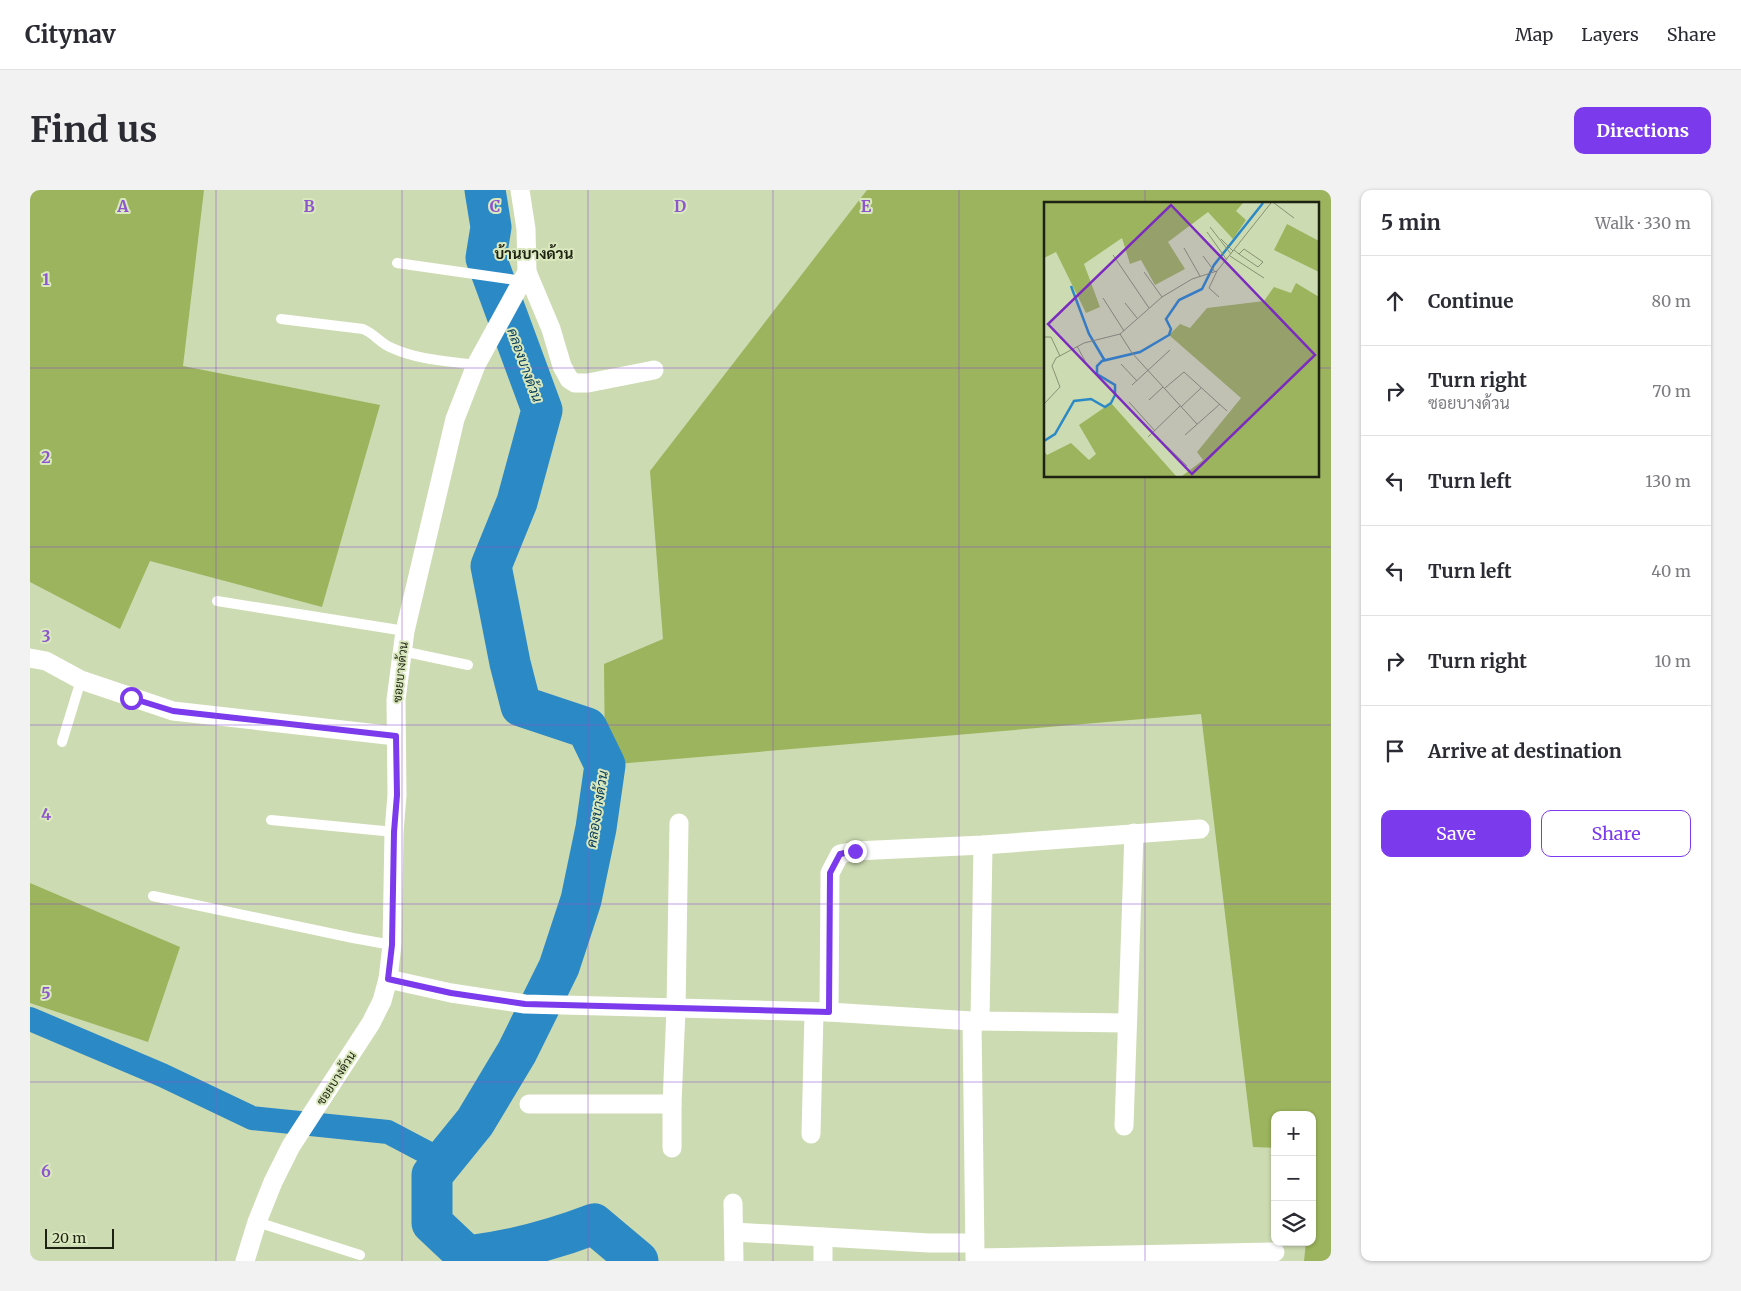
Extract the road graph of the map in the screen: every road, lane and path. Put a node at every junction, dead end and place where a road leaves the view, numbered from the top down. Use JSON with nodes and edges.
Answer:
{"nodes":[{"id":1,"x":520,"y":190,"type":"edge"},
{"id":2,"x":397,"y":263,"type":"dead end"},
{"id":3,"x":522,"y":282,"type":"junction"},
{"id":4,"x":281,"y":319,"type":"dead end"},
{"id":5,"x":476,"y":365,"type":"junction"},
{"id":6,"x":654,"y":370,"type":"dead end"},
{"id":7,"x":217,"y":601,"type":"dead end"},
{"id":8,"x":405,"y":631,"type":"junction"},
{"id":9,"x":402,"y":651,"type":"junction"},
{"id":10,"x":30,"y":658,"type":"edge"},
{"id":11,"x":468,"y":665,"type":"dead end"},
{"id":12,"x":81,"y":680,"type":"junction"},
{"id":13,"x":396,"y":736,"type":"junction"},
{"id":14,"x":62,"y":742,"type":"dead end"},
{"id":15,"x":271,"y":820,"type":"dead end"},
{"id":16,"x":679,"y":823,"type":"dead end"},
{"id":17,"x":1200,"y":829,"type":"dead end"},
{"id":18,"x":394,"y":832,"type":"junction"},
{"id":19,"x":1134,"y":833,"type":"junction"},
{"id":20,"x":983,"y":845,"type":"junction"},
{"id":21,"x":153,"y":896,"type":"dead end"},
{"id":22,"x":392,"y":945,"type":"junction"},
{"id":23,"x":388,"y":979,"type":"junction"},
{"id":24,"x":676,"y":1009,"type":"junction"},
{"id":25,"x":821,"y":1012,"type":"junction"},
{"id":26,"x":976,"y":1021,"type":"junction"},
{"id":27,"x":1127,"y":1024,"type":"junction"},
{"id":28,"x":530,"y":1104,"type":"dead end"},
{"id":29,"x":672,"y":1104,"type":"junction"},
{"id":30,"x":1124,"y":1126,"type":"dead end"},
{"id":31,"x":810,"y":1134,"type":"dead end"},
{"id":32,"x":672,"y":1148,"type":"dead end"},
{"id":33,"x":733,"y":1203,"type":"dead end"},
{"id":34,"x":256,"y":1222,"type":"junction"},
{"id":35,"x":734,"y":1232,"type":"junction"},
{"id":36,"x":822,"y":1237,"type":"junction"},
{"id":37,"x":1275,"y":1252,"type":"dead end"},
{"id":38,"x":975,"y":1254,"type":"edge"},
{"id":39,"x":360,"y":1255,"type":"dead end"},
{"id":40,"x":244,"y":1261,"type":"edge"},
{"id":41,"x":734,"y":1261,"type":"edge"},
{"id":42,"x":823,"y":1261,"type":"edge"}],
"edges":[{"from":1,"to":3,"type":"street"},
{"from":2,"to":3,"type":"lane"},
{"from":3,"to":5,"type":"street","name":"ซอยบางด้วน"},
{"from":3,"to":6,"type":"street"},
{"from":4,"to":5,"type":"lane"},
{"from":5,"to":8,"type":"street","name":"ซอยบางด้วน"},
{"from":7,"to":8,"type":"lane"},
{"from":8,"to":9,"type":"street","name":"ซอยบางด้วน"},
{"from":9,"to":11,"type":"lane"},
{"from":9,"to":13,"type":"street","name":"ซอยบางด้วน"},
{"from":10,"to":12,"type":"street"},
{"from":12,"to":13,"type":"street"},
{"from":12,"to":14,"type":"lane"},
{"from":13,"to":18,"type":"street","name":"ซอยบางด้วน"},
{"from":15,"to":18,"type":"lane"},
{"from":16,"to":24,"type":"street"},
{"from":17,"to":19,"type":"street"},
{"from":18,"to":22,"type":"street","name":"ซอยบางด้วน"},
{"from":19,"to":20,"type":"street"},
{"from":19,"to":27,"type":"street"},
{"from":20,"to":25,"type":"street"},
{"from":20,"to":26,"type":"street"},
{"from":21,"to":22,"type":"lane"},
{"from":22,"to":23,"type":"street","name":"ซอยบางด้วน"},
{"from":23,"to":24,"type":"street"},
{"from":23,"to":34,"type":"street","name":"ซอยบางด้วน"},
{"from":24,"to":25,"type":"street"},
{"from":24,"to":29,"type":"street"},
{"from":25,"to":26,"type":"street"},
{"from":25,"to":31,"type":"street"},
{"from":26,"to":27,"type":"street"},
{"from":26,"to":38,"type":"street"},
{"from":27,"to":30,"type":"street"},
{"from":28,"to":29,"type":"street"},
{"from":29,"to":32,"type":"street"},
{"from":33,"to":35,"type":"street"},
{"from":34,"to":39,"type":"lane"},
{"from":34,"to":40,"type":"street","name":"ซอยบางด้วน"},
{"from":35,"to":36,"type":"street"},
{"from":35,"to":41,"type":"street"},
{"from":36,"to":38,"type":"street"},
{"from":36,"to":42,"type":"street"},
{"from":37,"to":38,"type":"street"}]}
